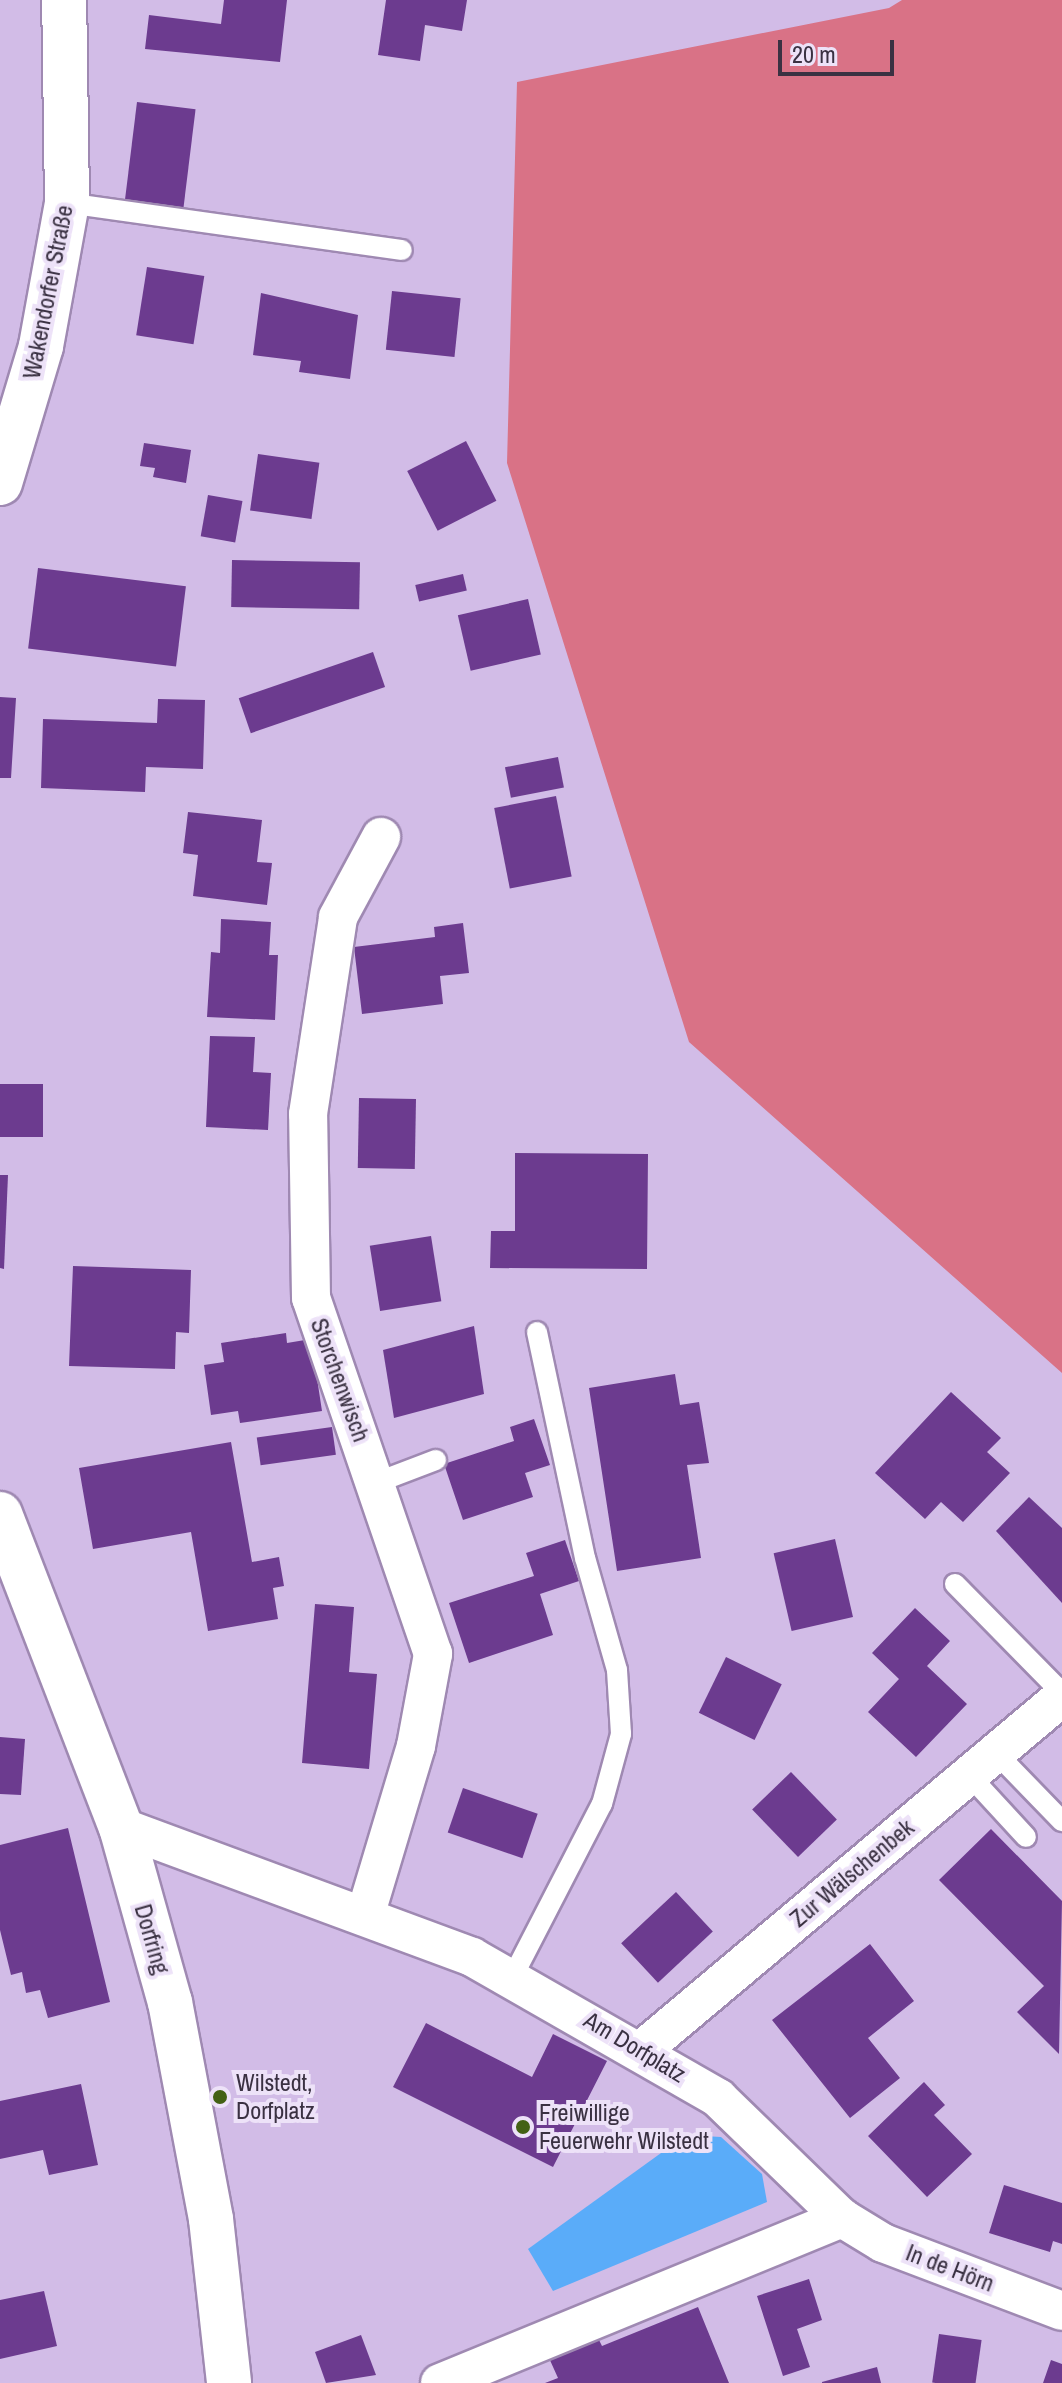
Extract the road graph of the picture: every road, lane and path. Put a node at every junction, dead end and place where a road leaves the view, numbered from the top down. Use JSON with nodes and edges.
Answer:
{"nodes":[{"id":1,"x":64,"y":0,"type":"edge"},
{"id":2,"x":67,"y":203,"type":"junction"},
{"id":3,"x":402,"y":250,"type":"dead end"},
{"id":4,"x":0,"y":483,"type":"edge"},
{"id":5,"x":381,"y":837,"type":"dead end"},
{"id":6,"x":537,"y":1332,"type":"dead end"},
{"id":7,"x":436,"y":1460,"type":"dead end"},
{"id":8,"x":378,"y":1482,"type":"junction"},
{"id":9,"x":0,"y":1514,"type":"edge"},
{"id":10,"x":955,"y":1584,"type":"dead end"},
{"id":11,"x":1062,"y":1695,"type":"edge"},
{"id":12,"x":983,"y":1764,"type":"junction"},
{"id":13,"x":1062,"y":1821,"type":"edge"},
{"id":14,"x":121,"y":1827,"type":"junction"},
{"id":15,"x":1026,"y":1837,"type":"dead end"},
{"id":16,"x":365,"y":1916,"type":"junction"},
{"id":17,"x":512,"y":1978,"type":"junction"},
{"id":18,"x":643,"y":2049,"type":"junction"},
{"id":19,"x":842,"y":2218,"type":"junction"},
{"id":20,"x":1062,"y":2311,"type":"edge"},
{"id":21,"x":229,"y":2383,"type":"edge"},
{"id":22,"x":440,"y":2383,"type":"edge"}],
"edges":[{"from":1,"to":2,"type":"street","name":"Wakendorfer Straße"},
{"from":2,"to":3,"type":"lane"},
{"from":2,"to":4,"type":"street","name":"Wakendorfer Straße"},
{"from":5,"to":8,"type":"street","name":"Storchenwisch"},
{"from":6,"to":17,"type":"lane"},
{"from":7,"to":8,"type":"lane"},
{"from":8,"to":16,"type":"street","name":"Storchenwisch"},
{"from":9,"to":14,"type":"street","name":"Dorfring"},
{"from":10,"to":11,"type":"lane"},
{"from":11,"to":12,"type":"street","name":"Zur Wälschenbek"},
{"from":12,"to":13,"type":"lane"},
{"from":12,"to":15,"type":"lane"},
{"from":12,"to":18,"type":"street","name":"Zur Wälschenbek"},
{"from":14,"to":16,"type":"street","name":"Am Dorfplatz"},
{"from":14,"to":21,"type":"street","name":"Dorfring"},
{"from":16,"to":17,"type":"street","name":"Am Dorfplatz"},
{"from":17,"to":18,"type":"street","name":"Am Dorfplatz"},
{"from":18,"to":19,"type":"street","name":"Am Dorfplatz"},
{"from":19,"to":20,"type":"street","name":"In de Hörn"},
{"from":19,"to":22,"type":"street"}]}
